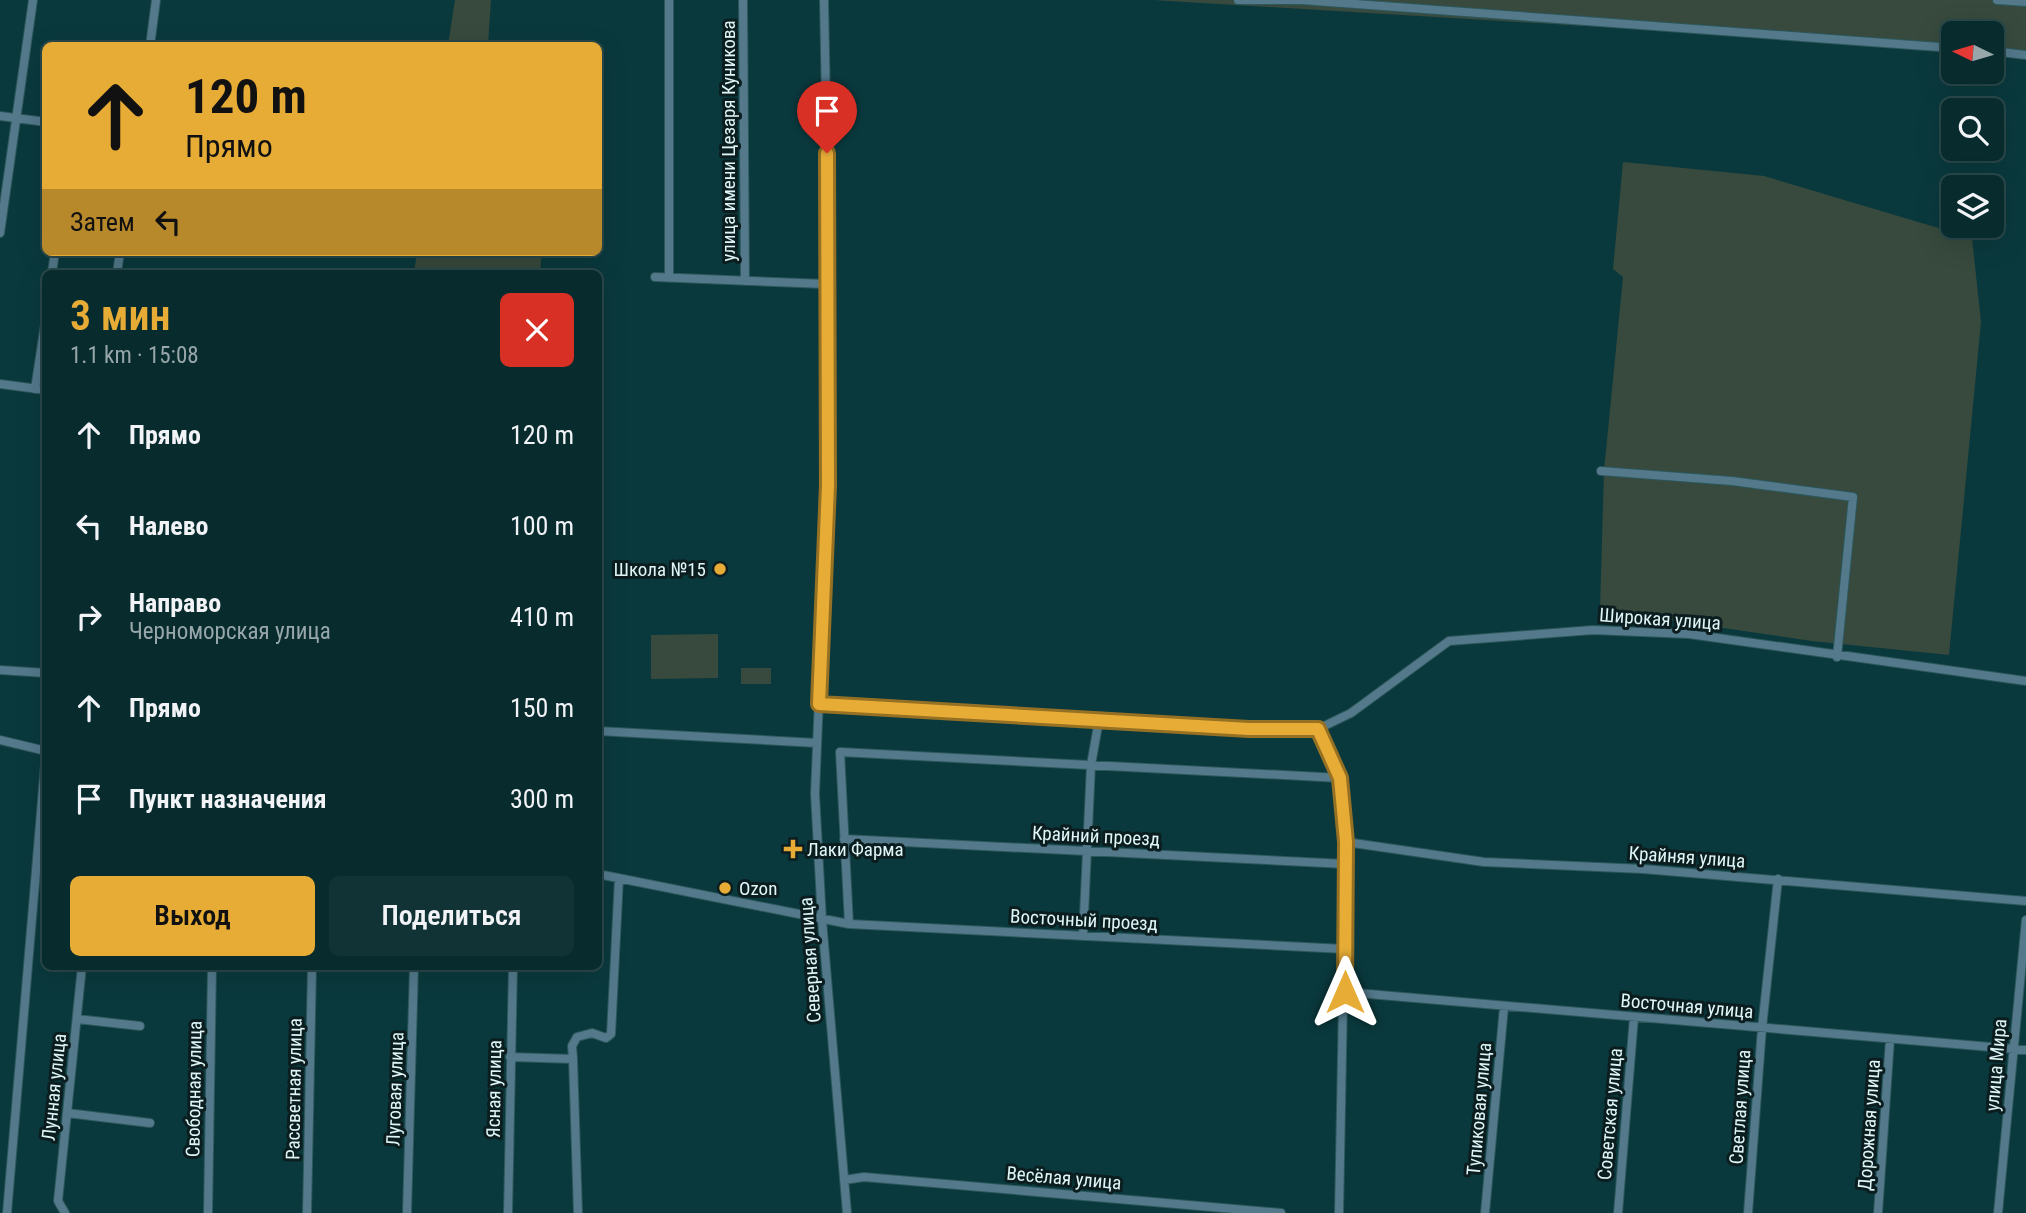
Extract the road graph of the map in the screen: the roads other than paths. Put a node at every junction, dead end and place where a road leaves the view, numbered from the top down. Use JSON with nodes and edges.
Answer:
{"nodes":[{"id":1,"x":33,"y":0,"type":"edge"},
{"id":2,"x":156,"y":0,"type":"edge"},
{"id":3,"x":669,"y":0,"type":"edge"},
{"id":4,"x":743,"y":0,"type":"edge"},
{"id":5,"x":824,"y":0,"type":"edge"},
{"id":6,"x":1238,"y":0,"type":"edge"},
{"id":7,"x":1997,"y":0,"type":"edge"},
{"id":8,"x":2026,"y":2,"type":"edge"},
{"id":9,"x":151,"y":42,"type":"edge"},
{"id":10,"x":1941,"y":47,"type":"edge"},
{"id":11,"x":2004,"y":52,"type":"edge"},
{"id":12,"x":2026,"y":55,"type":"edge"},
{"id":13,"x":0,"y":116,"type":"edge"},
{"id":14,"x":16,"y":118,"type":"junction"},
{"id":15,"x":42,"y":121,"type":"edge"},
{"id":16,"x":0,"y":233,"type":"edge"},
{"id":17,"x":654,"y":278,"type":"dead end"},
{"id":18,"x":669,"y":278,"type":"junction"},
{"id":19,"x":745,"y":281,"type":"junction"},
{"id":20,"x":825,"y":284,"type":"junction"},
{"id":21,"x":42,"y":344,"type":"edge"},
{"id":22,"x":0,"y":384,"type":"edge"},
{"id":23,"x":35,"y":389,"type":"junction"},
{"id":24,"x":42,"y":390,"type":"edge"},
{"id":25,"x":1601,"y":471,"type":"dead end"},
{"id":26,"x":1837,"y":657,"type":"junction"},
{"id":27,"x":0,"y":670,"type":"edge"},
{"id":28,"x":42,"y":673,"type":"edge"},
{"id":29,"x":2026,"y":681,"type":"edge"},
{"id":30,"x":819,"y":704,"type":"junction"},
{"id":31,"x":1099,"y":720,"type":"junction"},
{"id":32,"x":1318,"y":729,"type":"junction"},
{"id":33,"x":602,"y":731,"type":"edge"},
{"id":34,"x":0,"y":740,"type":"edge"},
{"id":35,"x":817,"y":743,"type":"junction"},
{"id":36,"x":42,"y":751,"type":"edge"},
{"id":37,"x":1091,"y":765,"type":"junction"},
{"id":38,"x":1340,"y":778,"type":"junction"},
{"id":39,"x":42,"y":799,"type":"edge"},
{"id":40,"x":844,"y":839,"type":"junction"},
{"id":41,"x":1346,"y":842,"type":"junction"},
{"id":42,"x":1086,"y":851,"type":"junction"},
{"id":43,"x":1346,"y":864,"type":"junction"},
{"id":44,"x":602,"y":875,"type":"edge"},
{"id":45,"x":619,"y":878,"type":"junction"},
{"id":46,"x":1778,"y":879,"type":"junction"},
{"id":47,"x":2026,"y":901,"type":"edge"},
{"id":48,"x":822,"y":920,"type":"junction"},
{"id":49,"x":2026,"y":920,"type":"edge"},
{"id":50,"x":849,"y":924,"type":"junction"},
{"id":51,"x":1083,"y":936,"type":"junction"},
{"id":52,"x":2025,"y":936,"type":"edge"},
{"id":53,"x":1345,"y":949,"type":"junction"},
{"id":54,"x":82,"y":970,"type":"edge"},
{"id":55,"x":212,"y":970,"type":"edge"},
{"id":56,"x":312,"y":970,"type":"edge"},
{"id":57,"x":414,"y":970,"type":"edge"},
{"id":58,"x":513,"y":970,"type":"edge"},
{"id":59,"x":1345,"y":992,"type":"junction"},
{"id":60,"x":1504,"y":1007,"type":"junction"},
{"id":61,"x":1634,"y":1017,"type":"junction"},
{"id":62,"x":77,"y":1019,"type":"junction"},
{"id":63,"x":140,"y":1026,"type":"dead end"},
{"id":64,"x":1762,"y":1028,"type":"junction"},
{"id":65,"x":1890,"y":1040,"type":"junction"},
{"id":66,"x":2013,"y":1049,"type":"junction"},
{"id":67,"x":2026,"y":1050,"type":"edge"},
{"id":68,"x":510,"y":1057,"type":"junction"},
{"id":69,"x":573,"y":1059,"type":"junction"},
{"id":70,"x":67,"y":1113,"type":"junction"},
{"id":71,"x":150,"y":1122,"type":"dead end"},
{"id":72,"x":844,"y":1180,"type":"junction"},
{"id":73,"x":63,"y":1211,"type":"edge"},
{"id":74,"x":7,"y":1213,"type":"edge"},
{"id":75,"x":208,"y":1213,"type":"edge"},
{"id":76,"x":307,"y":1213,"type":"edge"},
{"id":77,"x":407,"y":1213,"type":"edge"},
{"id":78,"x":508,"y":1213,"type":"edge"},
{"id":79,"x":578,"y":1213,"type":"edge"},
{"id":80,"x":847,"y":1213,"type":"edge"},
{"id":81,"x":1281,"y":1213,"type":"edge"},
{"id":82,"x":1339,"y":1213,"type":"edge"},
{"id":83,"x":1485,"y":1213,"type":"edge"},
{"id":84,"x":1618,"y":1213,"type":"edge"},
{"id":85,"x":1748,"y":1213,"type":"edge"},
{"id":86,"x":1878,"y":1213,"type":"edge"},
{"id":87,"x":1998,"y":1213,"type":"edge"}],
"edges":[{"from":1,"to":14,"type":"street"},
{"from":2,"to":9,"type":"street"},
{"from":3,"to":18,"type":"street"},
{"from":4,"to":19,"type":"street","name":"улица имени Цезаря Куникова"},
{"from":5,"to":20,"type":"street","name":"Северная улица"},
{"from":6,"to":10,"type":"street"},
{"from":7,"to":8,"type":"street"},
{"from":11,"to":12,"type":"street"},
{"from":13,"to":14,"type":"street"},
{"from":14,"to":15,"type":"street"},
{"from":14,"to":16,"type":"street"},
{"from":17,"to":18,"type":"street"},
{"from":18,"to":19,"type":"street"},
{"from":19,"to":20,"type":"street"},
{"from":20,"to":30,"type":"street","name":"Северная улица"},
{"from":21,"to":23,"type":"street"},
{"from":22,"to":23,"type":"street"},
{"from":23,"to":24,"type":"street"},
{"from":25,"to":26,"type":"street"},
{"from":26,"to":29,"type":"street","name":"Широкая улица"},
{"from":26,"to":32,"type":"street","name":"Широкая улица"},
{"from":27,"to":28,"type":"street"},
{"from":30,"to":31,"type":"street"},
{"from":30,"to":35,"type":"street","name":"Северная улица"},
{"from":31,"to":32,"type":"street"},
{"from":31,"to":37,"type":"street"},
{"from":32,"to":38,"type":"street"},
{"from":33,"to":35,"type":"street"},
{"from":34,"to":36,"type":"street"},
{"from":35,"to":48,"type":"street","name":"Северная улица"},
{"from":37,"to":38,"type":"street"},
{"from":37,"to":40,"type":"street"},
{"from":37,"to":42,"type":"street"},
{"from":38,"to":41,"type":"street"},
{"from":39,"to":74,"type":"street"},
{"from":40,"to":42,"type":"street","name":"Крайний проезд"},
{"from":40,"to":50,"type":"street"},
{"from":41,"to":43,"type":"street"},
{"from":41,"to":46,"type":"street","name":"Крайняя улица"},
{"from":42,"to":43,"type":"street","name":"Крайний проезд"},
{"from":42,"to":51,"type":"street"},
{"from":43,"to":53,"type":"street"},
{"from":44,"to":45,"type":"street","name":"Восточный проезд"},
{"from":45,"to":48,"type":"street","name":"Восточный проезд"},
{"from":45,"to":69,"type":"street"},
{"from":46,"to":47,"type":"street","name":"Крайняя улица"},
{"from":46,"to":64,"type":"street","name":"Светлая улица"},
{"from":48,"to":50,"type":"street","name":"Восточный проезд"},
{"from":48,"to":72,"type":"street","name":"Северная улица"},
{"from":49,"to":52,"type":"street","name":"улица Мира"},
{"from":50,"to":51,"type":"street","name":"Восточный проезд"},
{"from":51,"to":53,"type":"street","name":"Восточный проезд"},
{"from":52,"to":66,"type":"street","name":"улица Мира"},
{"from":53,"to":59,"type":"street"},
{"from":54,"to":62,"type":"street","name":"Лунная улица"},
{"from":55,"to":75,"type":"street","name":"Свободная улица"},
{"from":56,"to":76,"type":"street","name":"Рассветная улица"},
{"from":57,"to":77,"type":"street","name":"Луговая улица"},
{"from":58,"to":68,"type":"street","name":"Ясная улица"},
{"from":59,"to":60,"type":"street","name":"Восточная улица"},
{"from":59,"to":82,"type":"street"},
{"from":60,"to":61,"type":"street","name":"Восточная улица"},
{"from":60,"to":83,"type":"street","name":"Тупиковая улица"},
{"from":61,"to":64,"type":"street","name":"Восточная улица"},
{"from":61,"to":84,"type":"street","name":"Советская улица"},
{"from":62,"to":63,"type":"street"},
{"from":62,"to":70,"type":"street","name":"Лунная улица"},
{"from":64,"to":65,"type":"street","name":"Восточная улица"},
{"from":64,"to":85,"type":"street","name":"Светлая улица"},
{"from":65,"to":66,"type":"street","name":"Восточная улица"},
{"from":65,"to":86,"type":"street","name":"Дорожная улица"},
{"from":66,"to":67,"type":"street","name":"Восточная улица"},
{"from":66,"to":87,"type":"street","name":"улица Мира"},
{"from":68,"to":69,"type":"street"},
{"from":68,"to":78,"type":"street","name":"Ясная улица"},
{"from":69,"to":79,"type":"street"},
{"from":70,"to":71,"type":"street"},
{"from":70,"to":73,"type":"street","name":"Лунная улица"},
{"from":72,"to":80,"type":"street","name":"Северная улица"},
{"from":72,"to":81,"type":"street","name":"Весёлая улица"}]}
